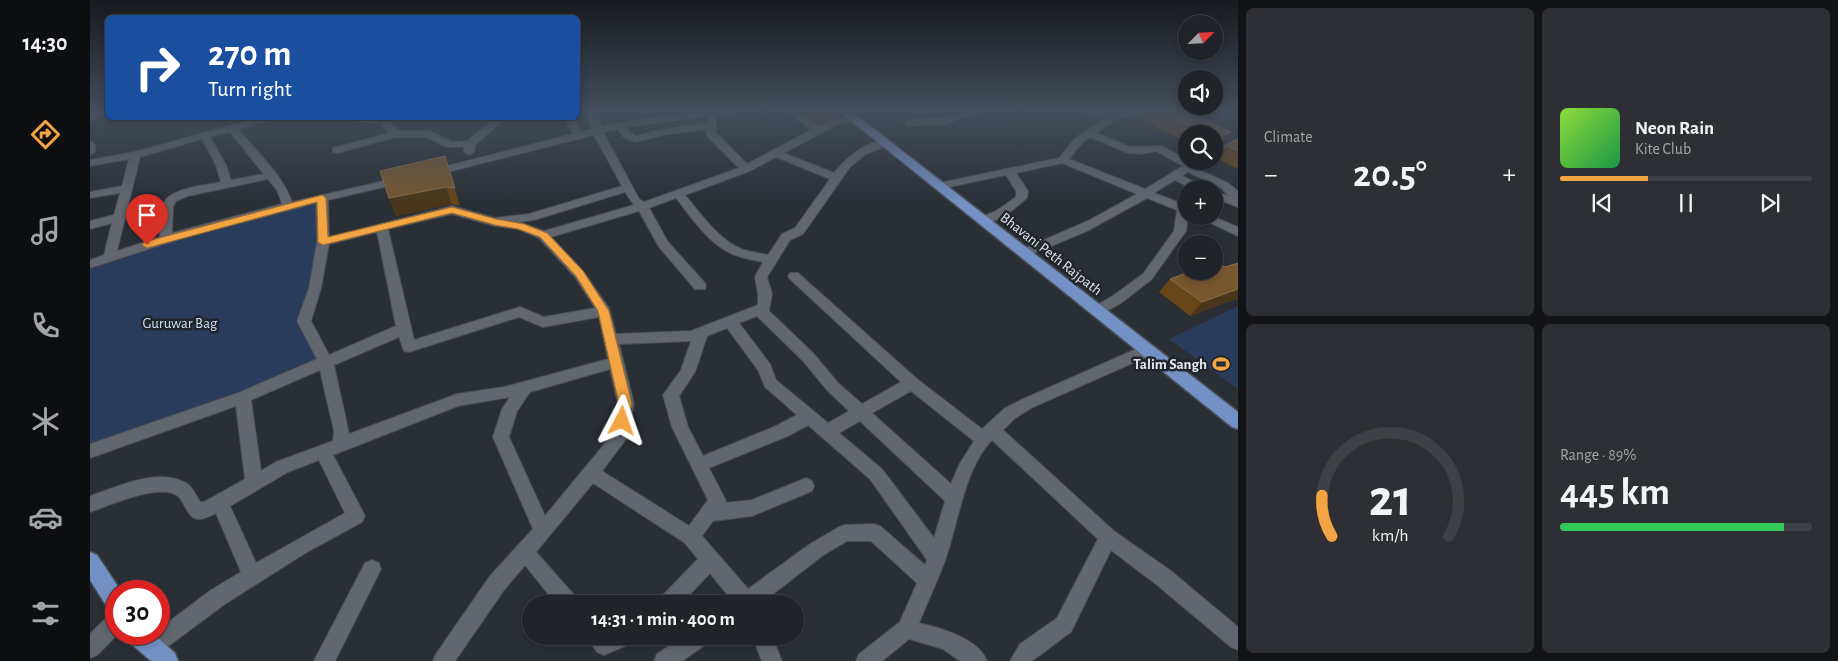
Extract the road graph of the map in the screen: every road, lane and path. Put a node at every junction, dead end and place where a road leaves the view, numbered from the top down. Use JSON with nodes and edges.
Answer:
{"nodes":[{"id":1,"x":180,"y":142,"type":"edge"},
{"id":2,"x":208,"y":142,"type":"edge"},
{"id":3,"x":243,"y":142,"type":"edge"},
{"id":4,"x":367,"y":142,"type":"edge"},
{"id":5,"x":444,"y":142,"type":"edge"},
{"id":6,"x":473,"y":142,"type":"edge"},
{"id":7,"x":553,"y":142,"type":"edge"},
{"id":8,"x":603,"y":142,"type":"edge"},
{"id":9,"x":719,"y":142,"type":"edge"},
{"id":10,"x":795,"y":142,"type":"edge"},
{"id":11,"x":1077,"y":142,"type":"edge"},
{"id":12,"x":1109,"y":142,"type":"edge"},
{"id":13,"x":1238,"y":142,"type":"edge"},
{"id":14,"x":885,"y":143,"type":"joint"},
{"id":15,"x":90,"y":144,"type":"edge"},
{"id":16,"x":470,"y":144,"type":"junction"},
{"id":17,"x":337,"y":150,"type":"dead end"},
{"id":18,"x":1223,"y":150,"type":"edge"},
{"id":19,"x":90,"y":152,"type":"edge"},
{"id":20,"x":775,"y":152,"type":"junction"},
{"id":21,"x":135,"y":155,"type":"junction"},
{"id":22,"x":1178,"y":158,"type":"edge"},
{"id":23,"x":1063,"y":160,"type":"junction"},
{"id":24,"x":90,"y":163,"type":"edge"},
{"id":25,"x":468,"y":164,"type":"junction"},
{"id":26,"x":746,"y":169,"type":"junction"},
{"id":27,"x":1184,"y":170,"type":"edge"},
{"id":28,"x":1201,"y":170,"type":"edge"},
{"id":29,"x":1009,"y":171,"type":"junction"},
{"id":30,"x":272,"y":175,"type":"junction"},
{"id":31,"x":1174,"y":176,"type":"junction"},
{"id":32,"x":836,"y":178,"type":"junction"},
{"id":33,"x":1183,"y":180,"type":"edge"},
{"id":34,"x":227,"y":184,"type":"junction"},
{"id":35,"x":939,"y":186,"type":"junction"},
{"id":36,"x":128,"y":188,"type":"junction"},
{"id":37,"x":628,"y":188,"type":"junction"},
{"id":38,"x":678,"y":193,"type":"junction"},
{"id":39,"x":1147,"y":194,"type":"junction"},
{"id":40,"x":90,"y":195,"type":"edge"},
{"id":41,"x":1223,"y":197,"type":"edge"},
{"id":42,"x":322,"y":198,"type":"junction"},
{"id":43,"x":1235,"y":202,"type":"edge"},
{"id":44,"x":1178,"y":205,"type":"edge"},
{"id":45,"x":288,"y":206,"type":"junction"},
{"id":46,"x":642,"y":206,"type":"junction"},
{"id":47,"x":120,"y":217,"type":"junction"},
{"id":48,"x":983,"y":221,"type":"junction"},
{"id":49,"x":495,"y":222,"type":"junction"},
{"id":50,"x":90,"y":224,"type":"edge"},
{"id":51,"x":1181,"y":225,"type":"edge"},
{"id":52,"x":1222,"y":225,"type":"edge"},
{"id":53,"x":382,"y":227,"type":"junction"},
{"id":54,"x":1238,"y":232,"type":"edge"},
{"id":55,"x":544,"y":235,"type":"junction"},
{"id":56,"x":166,"y":239,"type":"junction"},
{"id":57,"x":323,"y":242,"type":"junction"},
{"id":58,"x":1025,"y":253,"type":"junction"},
{"id":59,"x":110,"y":256,"type":"junction"},
{"id":60,"x":770,"y":260,"type":"junction"},
{"id":61,"x":90,"y":264,"type":"edge"},
{"id":62,"x":794,"y":276,"type":"dead end"},
{"id":63,"x":700,"y":286,"type":"dead end"},
{"id":64,"x":759,"y":310,"type":"junction"},
{"id":65,"x":604,"y":311,"type":"junction"},
{"id":66,"x":1097,"y":311,"type":"junction"},
{"id":67,"x":729,"y":320,"type":"junction"},
{"id":68,"x":403,"y":329,"type":"junction"},
{"id":69,"x":701,"y":332,"type":"junction"},
{"id":70,"x":611,"y":339,"type":"junction"},
{"id":71,"x":1148,"y":350,"type":"junction"},
{"id":72,"x":616,"y":362,"type":"junction"},
{"id":73,"x":326,"y":363,"type":"junction"},
{"id":74,"x":912,"y":383,"type":"junction"},
{"id":75,"x":526,"y":386,"type":"junction"},
{"id":76,"x":244,"y":397,"type":"junction"},
{"id":77,"x":862,"y":412,"type":"junction"},
{"id":78,"x":808,"y":417,"type":"junction"},
{"id":79,"x":1238,"y":422,"type":"edge"},
{"id":80,"x":827,"y":432,"type":"junction"},
{"id":81,"x":987,"y":434,"type":"junction"},
{"id":82,"x":331,"y":448,"type":"junction"},
{"id":83,"x":90,"y":451,"type":"edge"},
{"id":84,"x":698,"y":465,"type":"junction"},
{"id":85,"x":591,"y":473,"type":"junction"},
{"id":86,"x":254,"y":483,"type":"junction"},
{"id":87,"x":806,"y":486,"type":"dead end"},
{"id":88,"x":954,"y":498,"type":"junction"},
{"id":89,"x":220,"y":503,"type":"junction"},
{"id":90,"x":90,"y":504,"type":"edge"},
{"id":91,"x":709,"y":513,"type":"junction"},
{"id":92,"x":543,"y":532,"type":"junction"},
{"id":93,"x":691,"y":537,"type":"junction"},
{"id":94,"x":1108,"y":537,"type":"junction"},
{"id":95,"x":525,"y":552,"type":"junction"},
{"id":96,"x":937,"y":558,"type":"junction"},
{"id":97,"x":710,"y":559,"type":"junction"},
{"id":98,"x":90,"y":562,"type":"edge"},
{"id":99,"x":372,"y":569,"type":"dead end"},
{"id":100,"x":252,"y":576,"type":"junction"},
{"id":101,"x":928,"y":580,"type":"junction"},
{"id":102,"x":105,"y":586,"type":"edge"},
{"id":103,"x":561,"y":595,"type":"edge"},
{"id":104,"x":676,"y":595,"type":"edge"},
{"id":105,"x":739,"y":595,"type":"edge"},
{"id":106,"x":757,"y":595,"type":"edge"},
{"id":107,"x":907,"y":629,"type":"junction"},
{"id":108,"x":105,"y":633,"type":"edge"},
{"id":109,"x":1238,"y":640,"type":"edge"},
{"id":110,"x":688,"y":645,"type":"edge"},
{"id":111,"x":766,"y":645,"type":"edge"},
{"id":112,"x":152,"y":647,"type":"edge"},
{"id":113,"x":90,"y":648,"type":"edge"},
{"id":114,"x":324,"y":661,"type":"edge"},
{"id":115,"x":443,"y":661,"type":"edge"},
{"id":116,"x":664,"y":661,"type":"edge"},
{"id":117,"x":772,"y":661,"type":"edge"},
{"id":118,"x":866,"y":661,"type":"edge"},
{"id":119,"x":977,"y":661,"type":"edge"},
{"id":120,"x":1020,"y":661,"type":"edge"}],
"edges":[{"from":1,"to":21,"type":"street"},
{"from":2,"to":34,"type":"street"},
{"from":3,"to":30,"type":"street"},
{"from":4,"to":17,"type":"street"},
{"from":5,"to":16,"type":"street"},
{"from":6,"to":16,"type":"street"},
{"from":7,"to":25,"type":"street"},
{"from":8,"to":37,"type":"street"},
{"from":9,"to":26,"type":"street"},
{"from":10,"to":20,"type":"street"},
{"from":11,"to":23,"type":"street"},
{"from":12,"to":22,"type":"street"},
{"from":13,"to":18,"type":"street"},
{"from":14,"to":32,"type":"street"},
{"from":14,"to":35,"type":"main road","name":"Bhavani Peth Rajpath"},
{"from":15,"to":19,"type":"street"},
{"from":16,"to":25,"type":"street"},
{"from":20,"to":26,"type":"street"},
{"from":20,"to":32,"type":"street"},
{"from":21,"to":24,"type":"street"},
{"from":21,"to":36,"type":"street"},
{"from":23,"to":29,"type":"street"},
{"from":23,"to":39,"type":"street"},
{"from":25,"to":42,"type":"street"},
{"from":26,"to":38,"type":"street"},
{"from":27,"to":31,"type":"street"},
{"from":28,"to":43,"type":"street"},
{"from":29,"to":35,"type":"street"},
{"from":29,"to":48,"type":"street"},
{"from":30,"to":34,"type":"street"},
{"from":30,"to":45,"type":"street"},
{"from":31,"to":33,"type":"street"},
{"from":31,"to":39,"type":"street"},
{"from":32,"to":60,"type":"street"},
{"from":34,"to":56,"type":"street"},
{"from":35,"to":48,"type":"main road","name":"Bhavani Peth Rajpath"},
{"from":36,"to":40,"type":"street"},
{"from":36,"to":47,"type":"street"},
{"from":37,"to":46,"type":"street"},
{"from":37,"to":49,"type":"street"},
{"from":38,"to":46,"type":"street"},
{"from":38,"to":60,"type":"street"},
{"from":39,"to":44,"type":"street"},
{"from":39,"to":58,"type":"street"},
{"from":41,"to":43,"type":"street"},
{"from":42,"to":45,"type":"street"},
{"from":42,"to":57,"type":"street"},
{"from":45,"to":56,"type":"street"},
{"from":46,"to":55,"type":"street"},
{"from":46,"to":63,"type":"street"},
{"from":47,"to":50,"type":"street"},
{"from":47,"to":59,"type":"street"},
{"from":48,"to":58,"type":"main road","name":"Bhavani Peth Rajpath"},
{"from":49,"to":53,"type":"street"},
{"from":49,"to":55,"type":"street"},
{"from":51,"to":66,"type":"street"},
{"from":52,"to":54,"type":"street"},
{"from":53,"to":57,"type":"street"},
{"from":53,"to":68,"type":"street"},
{"from":55,"to":65,"type":"street"},
{"from":56,"to":59,"type":"street"},
{"from":57,"to":73,"type":"street"},
{"from":58,"to":66,"type":"main road","name":"Bhavani Peth Rajpath"},
{"from":59,"to":61,"type":"street"},
{"from":60,"to":64,"type":"street"},
{"from":62,"to":74,"type":"street"},
{"from":64,"to":67,"type":"street"},
{"from":64,"to":77,"type":"street"},
{"from":65,"to":68,"type":"street"},
{"from":65,"to":70,"type":"street"},
{"from":66,"to":71,"type":"main road","name":"Bhavani Peth Rajpath"},
{"from":67,"to":69,"type":"street"},
{"from":67,"to":78,"type":"street"},
{"from":68,"to":73,"type":"street"},
{"from":69,"to":70,"type":"street"},
{"from":69,"to":84,"type":"street"},
{"from":70,"to":72,"type":"street"},
{"from":71,"to":79,"type":"main road","name":"Bhavani Peth Rajpath"},
{"from":71,"to":81,"type":"street"},
{"from":72,"to":75,"type":"street"},
{"from":72,"to":85,"type":"street"},
{"from":73,"to":76,"type":"street"},
{"from":73,"to":82,"type":"street"},
{"from":74,"to":77,"type":"street"},
{"from":74,"to":81,"type":"street"},
{"from":75,"to":82,"type":"street"},
{"from":75,"to":92,"type":"street"},
{"from":76,"to":83,"type":"street"},
{"from":76,"to":86,"type":"street"},
{"from":77,"to":80,"type":"street"},
{"from":77,"to":88,"type":"street"},
{"from":78,"to":80,"type":"street"},
{"from":78,"to":84,"type":"street"},
{"from":80,"to":96,"type":"street"},
{"from":81,"to":88,"type":"street"},
{"from":81,"to":94,"type":"street"},
{"from":82,"to":86,"type":"street"},
{"from":82,"to":100,"type":"street"},
{"from":84,"to":91,"type":"street"},
{"from":85,"to":92,"type":"street"},
{"from":85,"to":93,"type":"street"},
{"from":86,"to":89,"type":"street"},
{"from":87,"to":91,"type":"street"},
{"from":88,"to":96,"type":"street"},
{"from":89,"to":90,"type":"street"},
{"from":89,"to":100,"type":"street"},
{"from":91,"to":93,"type":"street"},
{"from":92,"to":95,"type":"street"},
{"from":93,"to":97,"type":"street"},
{"from":94,"to":109,"type":"street"},
{"from":94,"to":120,"type":"street"},
{"from":95,"to":103,"type":"street"},
{"from":95,"to":115,"type":"street"},
{"from":96,"to":101,"type":"street"},
{"from":97,"to":104,"type":"street"},
{"from":97,"to":105,"type":"street"},
{"from":98,"to":102,"type":"main road"},
{"from":99,"to":114,"type":"street"},
{"from":100,"to":112,"type":"street"},
{"from":101,"to":106,"type":"street"},
{"from":101,"to":107,"type":"street"},
{"from":107,"to":118,"type":"street"},
{"from":107,"to":119,"type":"street"},
{"from":108,"to":113,"type":"street"},
{"from":110,"to":116,"type":"street"},
{"from":111,"to":117,"type":"street"}]}
